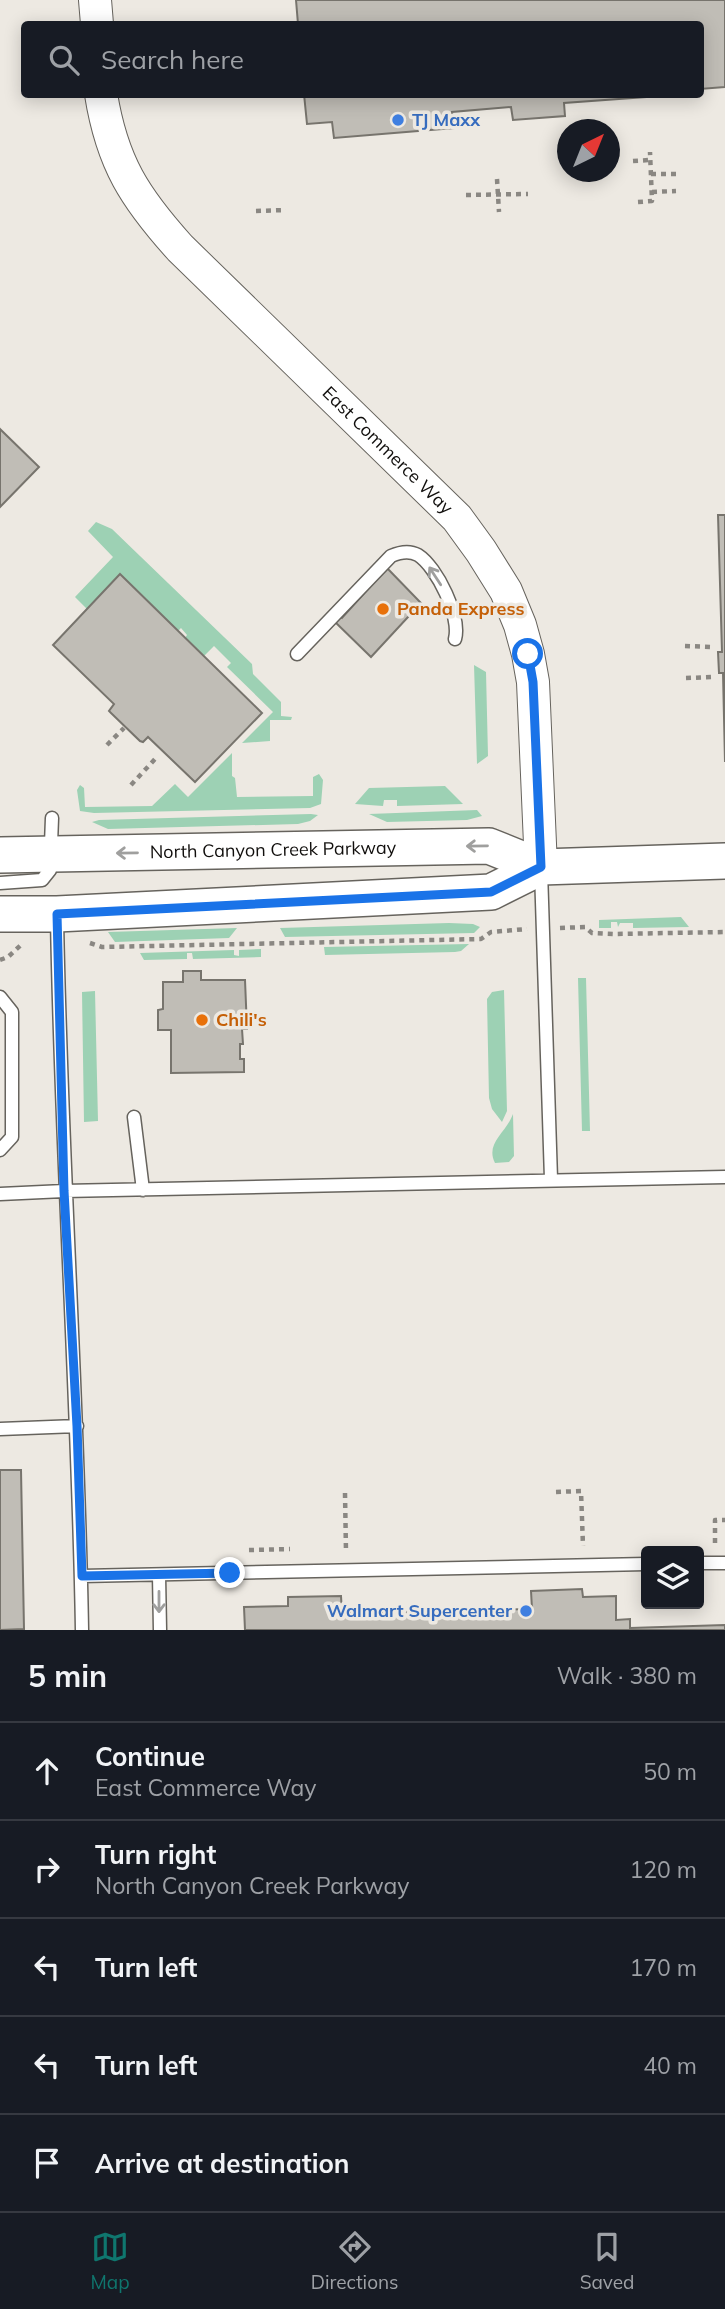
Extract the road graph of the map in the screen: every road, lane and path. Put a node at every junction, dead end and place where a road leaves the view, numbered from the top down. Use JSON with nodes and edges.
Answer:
{"nodes":[{"id":1,"x":95,"y":0,"type":"edge"},
{"id":2,"x":97,"y":21,"type":"edge"},
{"id":3,"x":102,"y":98,"type":"edge"},
{"id":4,"x":650,"y":152,"type":"dead end"},
{"id":5,"x":650,"y":160,"type":"junction"},
{"id":6,"x":633,"y":161,"type":"dead end"},
{"id":7,"x":651,"y":174,"type":"junction"},
{"id":8,"x":677,"y":174,"type":"dead end"},
{"id":9,"x":498,"y":179,"type":"dead end"},
{"id":10,"x":676,"y":191,"type":"dead end"},
{"id":11,"x":652,"y":192,"type":"junction"},
{"id":12,"x":528,"y":194,"type":"dead end"},
{"id":13,"x":466,"y":195,"type":"dead end"},
{"id":14,"x":498,"y":195,"type":"junction"},
{"id":15,"x":638,"y":202,"type":"dead end"},
{"id":16,"x":286,"y":210,"type":"dead end"},
{"id":17,"x":256,"y":211,"type":"dead end"},
{"id":18,"x":499,"y":212,"type":"dead end"},
{"id":19,"x":456,"y":639,"type":"dead end"},
{"id":20,"x":685,"y":646,"type":"dead end"},
{"id":21,"x":713,"y":647,"type":"dead end"},
{"id":22,"x":297,"y":654,"type":"dead end"},
{"id":23,"x":713,"y":677,"type":"dead end"},
{"id":24,"x":686,"y":678,"type":"dead end"},
{"id":25,"x":124,"y":727,"type":"dead end"},
{"id":26,"x":107,"y":745,"type":"dead end"},
{"id":27,"x":156,"y":758,"type":"dead end"},
{"id":28,"x":131,"y":785,"type":"dead end"},
{"id":29,"x":52,"y":818,"type":"dead end"},
{"id":30,"x":0,"y":855,"type":"edge"},
{"id":31,"x":52,"y":855,"type":"junction"},
{"id":32,"x":725,"y":861,"type":"edge"},
{"id":33,"x":541,"y":867,"type":"junction"},
{"id":34,"x":0,"y":883,"type":"edge"},
{"id":35,"x":0,"y":914,"type":"edge"},
{"id":36,"x":57,"y":914,"type":"junction"},
{"id":37,"x":585,"y":927,"type":"dead end"},
{"id":38,"x":491,"y":932,"type":"dead end"},
{"id":39,"x":725,"y":932,"type":"edge"},
{"id":40,"x":88,"y":941,"type":"dead end"},
{"id":41,"x":23,"y":943,"type":"dead end"},
{"id":42,"x":0,"y":960,"type":"edge"},
{"id":43,"x":0,"y":997,"type":"edge"},
{"id":44,"x":134,"y":1116,"type":"dead end"},
{"id":45,"x":0,"y":1150,"type":"edge"},
{"id":46,"x":725,"y":1177,"type":"edge"},
{"id":47,"x":551,"y":1179,"type":"junction"},
{"id":48,"x":143,"y":1190,"type":"junction"},
{"id":49,"x":64,"y":1191,"type":"junction"},
{"id":50,"x":0,"y":1194,"type":"edge"},
{"id":51,"x":77,"y":1426,"type":"junction"},
{"id":52,"x":0,"y":1429,"type":"edge"},
{"id":53,"x":556,"y":1492,"type":"dead end"},
{"id":54,"x":345,"y":1493,"type":"dead end"},
{"id":55,"x":725,"y":1520,"type":"edge"},
{"id":56,"x":715,"y":1543,"type":"dead end"},
{"id":57,"x":583,"y":1546,"type":"dead end"},
{"id":58,"x":290,"y":1549,"type":"dead end"},
{"id":59,"x":249,"y":1550,"type":"dead end"},
{"id":60,"x":346,"y":1553,"type":"dead end"},
{"id":61,"x":704,"y":1563,"type":"edge"},
{"id":62,"x":725,"y":1563,"type":"edge"},
{"id":63,"x":641,"y":1564,"type":"edge"},
{"id":64,"x":159,"y":1575,"type":"junction"},
{"id":65,"x":82,"y":1576,"type":"junction"},
{"id":66,"x":82,"y":1630,"type":"edge"},
{"id":67,"x":160,"y":1630,"type":"edge"}],
"edges":[{"from":1,"to":2,"type":"street"},
{"from":3,"to":33,"type":"street","name":"East Commerce Way"},
{"from":4,"to":5,"type":"path"},
{"from":5,"to":6,"type":"path"},
{"from":5,"to":7,"type":"path"},
{"from":7,"to":8,"type":"path"},
{"from":7,"to":11,"type":"path"},
{"from":9,"to":14,"type":"path"},
{"from":10,"to":11,"type":"path"},
{"from":11,"to":15,"type":"path"},
{"from":12,"to":14,"type":"path"},
{"from":13,"to":14,"type":"path"},
{"from":14,"to":18,"type":"path"},
{"from":16,"to":17,"type":"path"},
{"from":19,"to":22,"type":"lane","one_way":true},
{"from":20,"to":21,"type":"path"},
{"from":23,"to":24,"type":"path"},
{"from":25,"to":26,"type":"path"},
{"from":27,"to":28,"type":"path"},
{"from":29,"to":31,"type":"lane"},
{"from":30,"to":31,"type":"main road","name":"North Canyon Creek Parkway"},
{"from":33,"to":31,"type":"main road","name":"North Canyon Creek Parkway","one_way":true},
{"from":31,"to":34,"type":"lane"},
{"from":32,"to":33,"type":"main road","name":"North Canyon Creek Parkway"},
{"from":33,"to":36,"type":"main road","name":"North Canyon Creek Parkway"},
{"from":33,"to":47,"type":"lane"},
{"from":35,"to":36,"type":"main road","name":"North Canyon Creek Parkway"},
{"from":36,"to":49,"type":"lane"},
{"from":37,"to":39,"type":"path"},
{"from":38,"to":40,"type":"path"},
{"from":41,"to":42,"type":"path"},
{"from":43,"to":45,"type":"lane"},
{"from":44,"to":48,"type":"lane"},
{"from":46,"to":47,"type":"lane"},
{"from":47,"to":48,"type":"lane"},
{"from":48,"to":49,"type":"lane"},
{"from":49,"to":50,"type":"lane"},
{"from":49,"to":51,"type":"lane"},
{"from":51,"to":52,"type":"lane"},
{"from":51,"to":65,"type":"lane"},
{"from":53,"to":57,"type":"path"},
{"from":54,"to":60,"type":"path"},
{"from":55,"to":56,"type":"path"},
{"from":58,"to":59,"type":"path"},
{"from":61,"to":62,"type":"lane"},
{"from":63,"to":64,"type":"lane"},
{"from":64,"to":65,"type":"lane"},
{"from":64,"to":67,"type":"lane","one_way":true},
{"from":65,"to":66,"type":"lane"}]}
